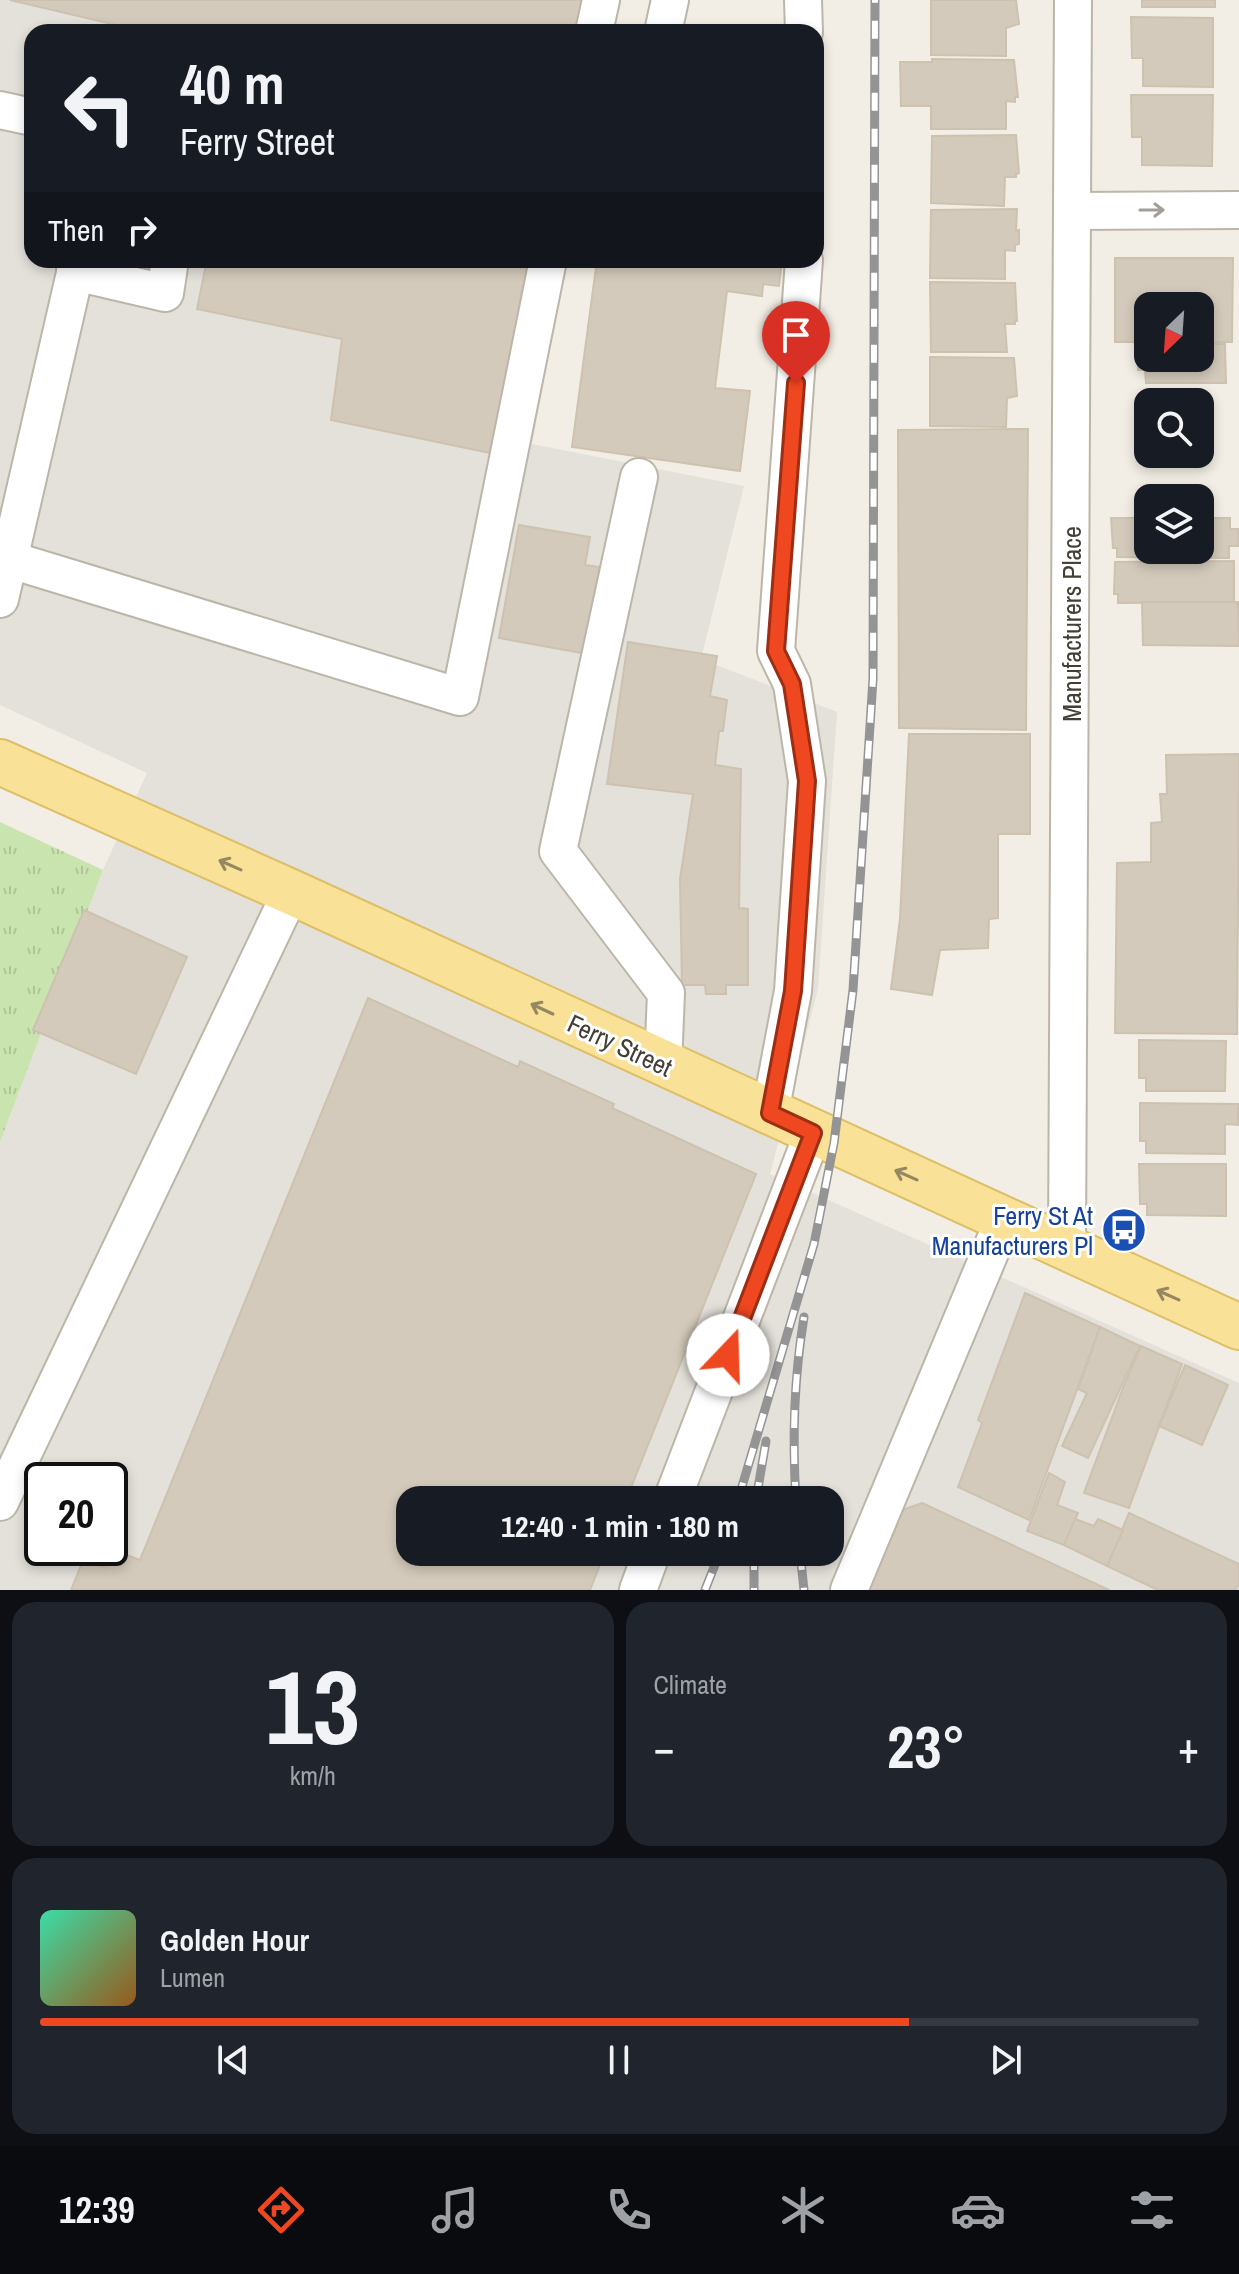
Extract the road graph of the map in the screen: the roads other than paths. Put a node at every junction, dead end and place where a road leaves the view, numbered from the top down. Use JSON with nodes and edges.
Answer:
{"nodes":[{"id":1,"x":601,"y":0,"type":"edge"},
{"id":2,"x":670,"y":0,"type":"edge"},
{"id":3,"x":803,"y":0,"type":"edge"},
{"id":4,"x":1073,"y":0,"type":"edge"},
{"id":5,"x":596,"y":24,"type":"edge"},
{"id":6,"x":665,"y":24,"type":"edge"},
{"id":7,"x":804,"y":24,"type":"edge"},
{"id":8,"x":0,"y":110,"type":"edge"},
{"id":9,"x":24,"y":115,"type":"edge"},
{"id":10,"x":1239,"y":210,"type":"edge"},
{"id":11,"x":1074,"y":211,"type":"junction"},
{"id":12,"x":76,"y":268,"type":"edge"},
{"id":13,"x":83,"y":268,"type":"edge"},
{"id":14,"x":169,"y":268,"type":"edge"},
{"id":15,"x":546,"y":268,"type":"edge"},
{"id":16,"x":803,"y":268,"type":"edge"},
{"id":17,"x":639,"y":477,"type":"dead end"},
{"id":18,"x":11,"y":560,"type":"junction"},
{"id":19,"x":0,"y":599,"type":"edge"},
{"id":20,"x":0,"y":762,"type":"edge"},
{"id":21,"x":291,"y":892,"type":"junction"},
{"id":22,"x":663,"y":1065,"type":"junction"},
{"id":23,"x":770,"y":1113,"type":"junction"},
{"id":24,"x":813,"y":1133,"type":"junction"},
{"id":25,"x":1004,"y":1219,"type":"junction"},
{"id":26,"x":1067,"y":1249,"type":"junction"},
{"id":27,"x":1239,"y":1327,"type":"edge"},
{"id":28,"x":677,"y":1486,"type":"edge"},
{"id":29,"x":0,"y":1502,"type":"edge"},
{"id":30,"x":647,"y":1566,"type":"edge"},
{"id":31,"x":638,"y":1590,"type":"edge"},
{"id":32,"x":849,"y":1590,"type":"edge"}],
"edges":[{"from":1,"to":5,"type":"street"},
{"from":2,"to":6,"type":"street"},
{"from":3,"to":7,"type":"street"},
{"from":4,"to":11,"type":"street","name":"Manufacturers Place"},
{"from":8,"to":9,"type":"street"},
{"from":11,"to":10,"type":"street","one_way":true},
{"from":11,"to":26,"type":"street","name":"Manufacturers Place"},
{"from":12,"to":18,"type":"street"},
{"from":13,"to":14,"type":"street"},
{"from":15,"to":18,"type":"street"},
{"from":16,"to":23,"type":"street"},
{"from":17,"to":22,"type":"street"},
{"from":18,"to":19,"type":"street"},
{"from":21,"to":20,"type":"main road","name":"Ferry Street","one_way":true},
{"from":22,"to":21,"type":"main road","name":"Ferry Street","one_way":true},
{"from":21,"to":29,"type":"street"},
{"from":22,"to":23,"type":"main road","name":"Ferry Street"},
{"from":23,"to":24,"type":"main road","name":"Ferry Street"},
{"from":25,"to":24,"type":"main road","name":"Ferry Street","one_way":true},
{"from":24,"to":28,"type":"street"},
{"from":25,"to":26,"type":"main road","name":"Ferry Street"},
{"from":25,"to":32,"type":"street"},
{"from":27,"to":26,"type":"main road","name":"Ferry Street","one_way":true},
{"from":30,"to":31,"type":"street"}]}
